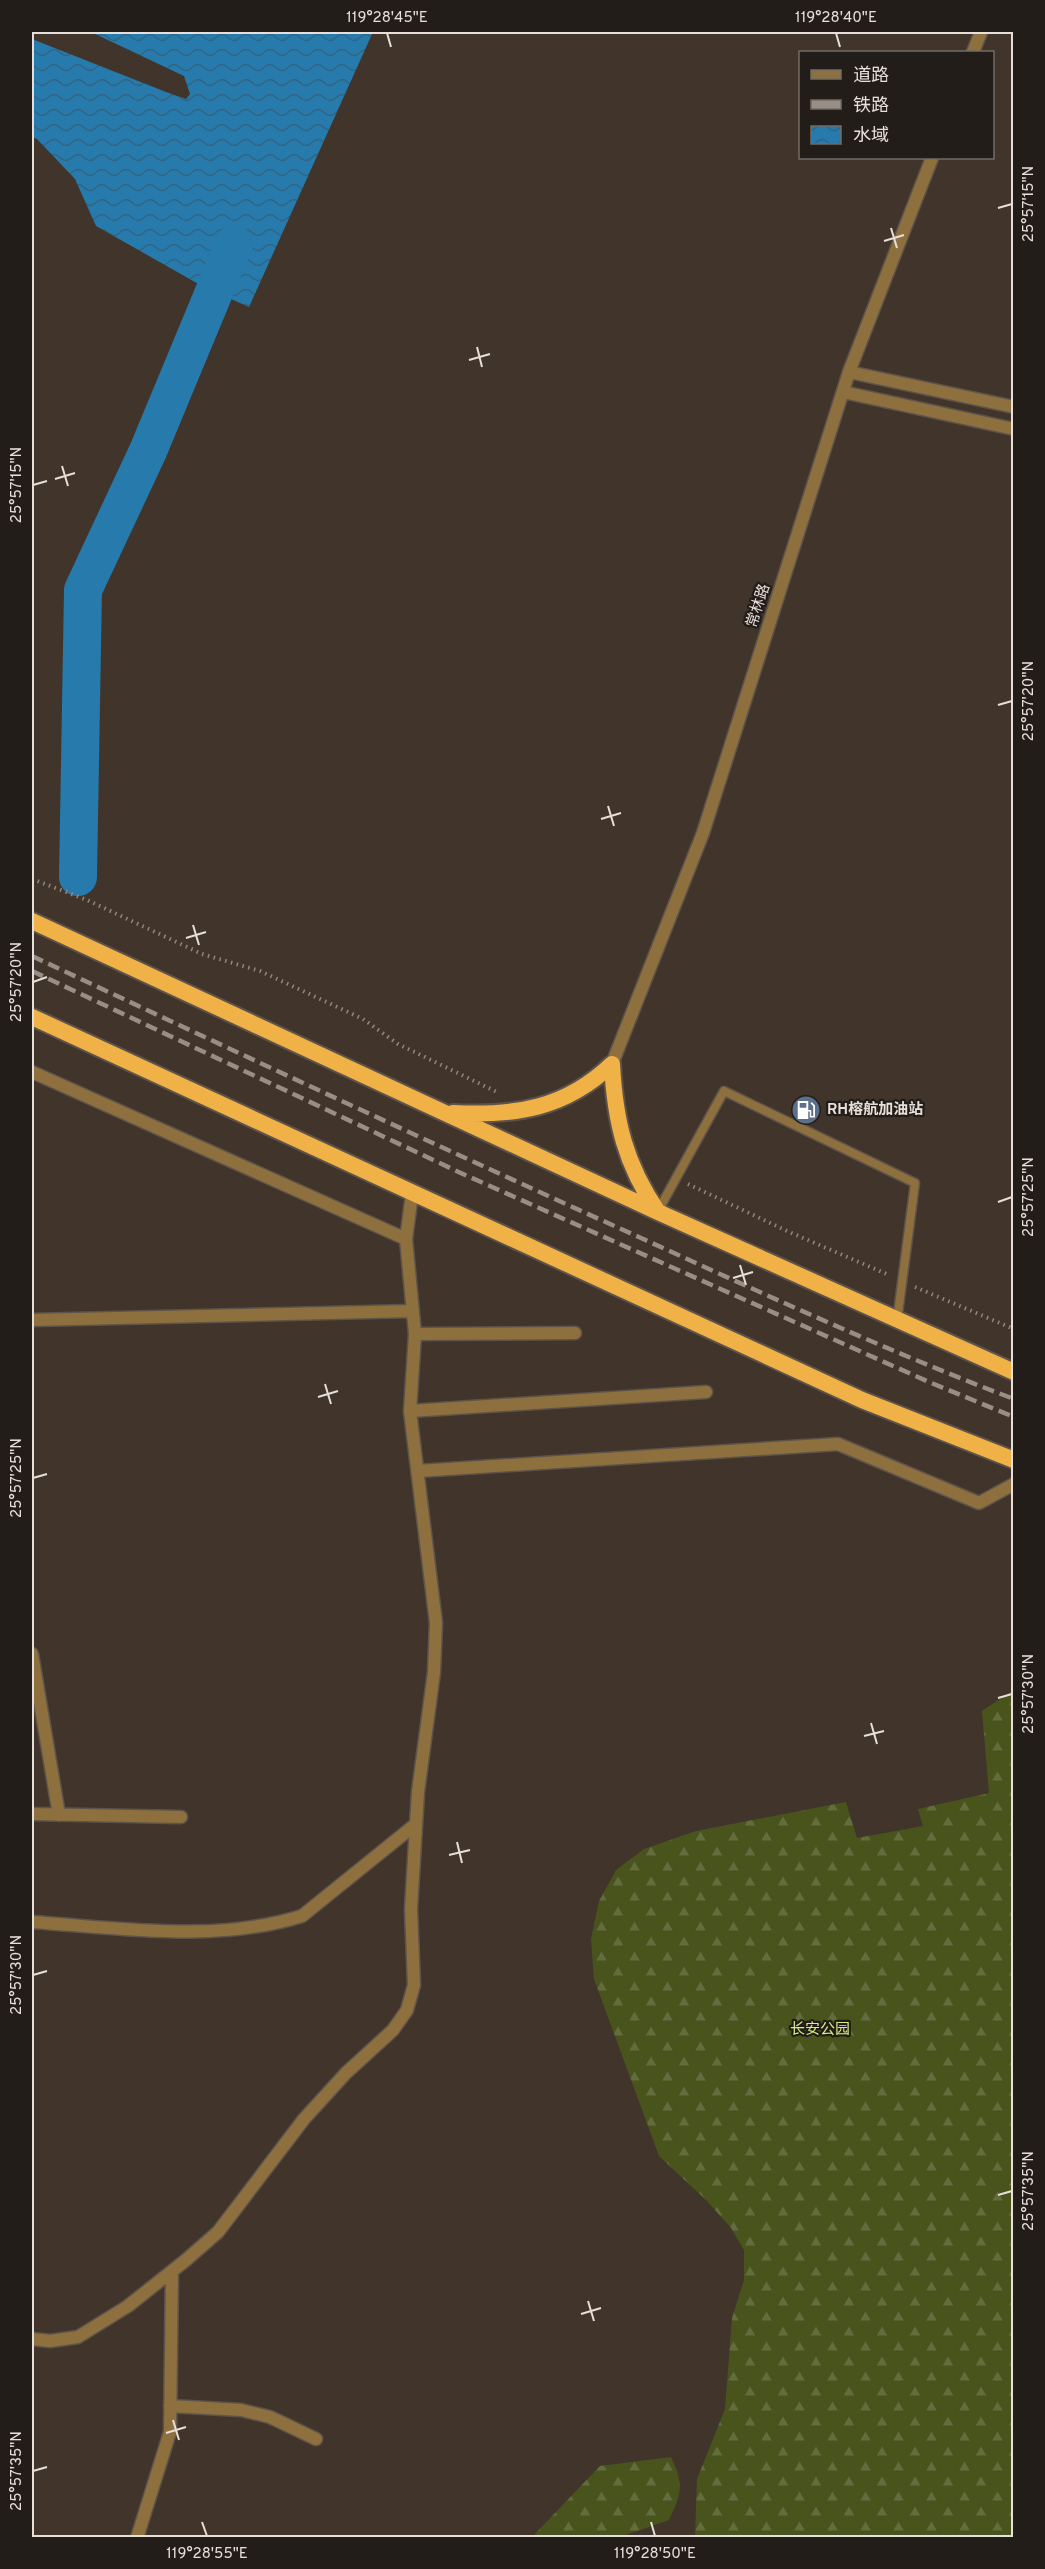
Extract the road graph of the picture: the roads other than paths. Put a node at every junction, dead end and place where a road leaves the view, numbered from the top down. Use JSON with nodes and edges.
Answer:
{"nodes":[{"id":1,"x":981,"y":32,"type":"edge"},
{"id":2,"x":973,"y":51,"type":"edge"},
{"id":3,"x":932,"y":159,"type":"edge"},
{"id":4,"x":849,"y":372,"type":"junction"},
{"id":5,"x":843,"y":392,"type":"junction"},
{"id":6,"x":1014,"y":407,"type":"edge"},
{"id":7,"x":1014,"y":429,"type":"edge"},
{"id":8,"x":32,"y":921,"type":"edge"},
{"id":9,"x":32,"y":1017,"type":"edge"},
{"id":10,"x":612,"y":1064,"type":"junction"},
{"id":11,"x":32,"y":1072,"type":"edge"},
{"id":12,"x":445,"y":1113,"type":"junction"},
{"id":13,"x":412,"y":1194,"type":"junction"},
{"id":14,"x":658,"y":1212,"type":"junction"},
{"id":15,"x":406,"y":1239,"type":"junction"},
{"id":16,"x":412,"y":1311,"type":"junction"},
{"id":17,"x":32,"y":1320,"type":"edge"},
{"id":18,"x":897,"y":1321,"type":"junction"},
{"id":19,"x":575,"y":1333,"type":"dead end"},
{"id":20,"x":415,"y":1334,"type":"junction"},
{"id":21,"x":1014,"y":1372,"type":"edge"},
{"id":22,"x":706,"y":1392,"type":"dead end"},
{"id":23,"x":411,"y":1411,"type":"junction"},
{"id":24,"x":1014,"y":1460,"type":"edge"},
{"id":25,"x":418,"y":1471,"type":"junction"},
{"id":26,"x":1014,"y":1484,"type":"edge"},
{"id":27,"x":32,"y":1654,"type":"edge"},
{"id":28,"x":32,"y":1814,"type":"edge"},
{"id":29,"x":59,"y":1815,"type":"junction"},
{"id":30,"x":182,"y":1817,"type":"dead end"},
{"id":31,"x":416,"y":1824,"type":"junction"},
{"id":32,"x":32,"y":1922,"type":"edge"},
{"id":33,"x":171,"y":2271,"type":"junction"},
{"id":34,"x":32,"y":2339,"type":"edge"},
{"id":35,"x":170,"y":2406,"type":"junction"},
{"id":36,"x":316,"y":2439,"type":"dead end"},
{"id":37,"x":137,"y":2538,"type":"edge"}],
"edges":[{"from":1,"to":2,"type":"street"},
{"from":3,"to":4,"type":"street","name":"常林路"},
{"from":4,"to":5,"type":"street","name":"常林路"},
{"from":4,"to":6,"type":"street"},
{"from":5,"to":7,"type":"street"},
{"from":5,"to":10,"type":"street","name":"常林路"},
{"from":8,"to":12,"type":"highway"},
{"from":9,"to":13,"type":"highway"},
{"from":10,"to":12,"type":"highway"},
{"from":10,"to":14,"type":"highway"},
{"from":11,"to":15,"type":"street"},
{"from":12,"to":14,"type":"highway"},
{"from":13,"to":15,"type":"street"},
{"from":13,"to":24,"type":"highway"},
{"from":14,"to":18,"type":"highway"},
{"from":14,"to":18,"type":"lane"},
{"from":15,"to":16,"type":"street"},
{"from":16,"to":17,"type":"street"},
{"from":16,"to":20,"type":"street"},
{"from":18,"to":21,"type":"highway"},
{"from":19,"to":20,"type":"street"},
{"from":20,"to":23,"type":"street"},
{"from":22,"to":23,"type":"street"},
{"from":23,"to":25,"type":"street"},
{"from":25,"to":26,"type":"street"},
{"from":25,"to":31,"type":"street"},
{"from":27,"to":29,"type":"street"},
{"from":28,"to":29,"type":"street"},
{"from":29,"to":30,"type":"street"},
{"from":31,"to":32,"type":"street"},
{"from":31,"to":33,"type":"street"},
{"from":33,"to":34,"type":"street"},
{"from":33,"to":35,"type":"street"},
{"from":35,"to":36,"type":"street"},
{"from":35,"to":37,"type":"street"}]}
